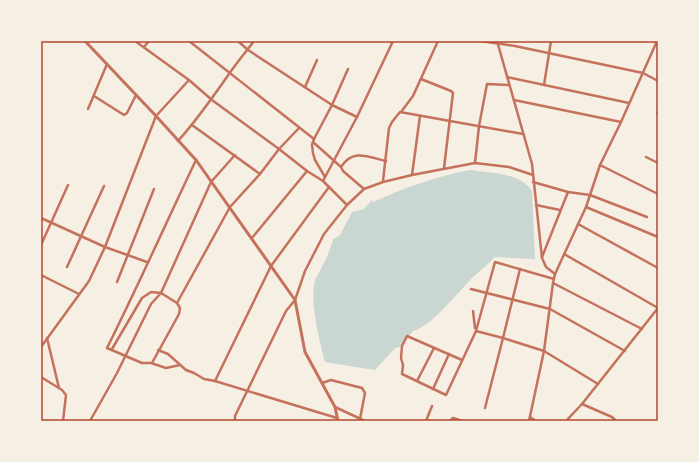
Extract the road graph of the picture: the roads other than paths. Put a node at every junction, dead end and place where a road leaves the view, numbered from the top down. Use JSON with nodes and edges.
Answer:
{"nodes":[{"id":1,"x":84,"y":41,"type":"edge"},
{"id":2,"x":135,"y":41,"type":"edge"},
{"id":3,"x":149,"y":41,"type":"edge"},
{"id":4,"x":189,"y":41,"type":"edge"},
{"id":5,"x":238,"y":41,"type":"edge"},
{"id":6,"x":254,"y":41,"type":"edge"},
{"id":7,"x":393,"y":41,"type":"edge"},
{"id":8,"x":438,"y":41,"type":"edge"},
{"id":9,"x":480,"y":41,"type":"edge"},
{"id":10,"x":517,"y":41,"type":"edge"},
{"id":11,"x":552,"y":41,"type":"edge"},
{"id":12,"x":657,"y":41,"type":"edge"},
{"id":13,"x":497,"y":42,"type":"edge"},
{"id":14,"x":515,"y":46,"type":"junction"},
{"id":15,"x":144,"y":47,"type":"junction"},
{"id":16,"x":248,"y":50,"type":"junction"},
{"id":17,"x":549,"y":53,"type":"junction"},
{"id":18,"x":317,"y":60,"type":"dead end"},
{"id":19,"x":107,"y":64,"type":"junction"},
{"id":20,"x":348,"y":69,"type":"dead end"},
{"id":21,"x":230,"y":73,"type":"junction"},
{"id":22,"x":643,"y":73,"type":"junction"},
{"id":23,"x":507,"y":76,"type":"junction"},
{"id":24,"x":421,"y":79,"type":"junction"},
{"id":25,"x":189,"y":80,"type":"junction"},
{"id":26,"x":658,"y":81,"type":"edge"},
{"id":27,"x":510,"y":84,"type":"junction"},
{"id":28,"x":544,"y":85,"type":"junction"},
{"id":29,"x":305,"y":86,"type":"junction"},
{"id":30,"x":136,"y":95,"type":"junction"},
{"id":31,"x":94,"y":96,"type":"junction"},
{"id":32,"x":212,"y":100,"type":"junction"},
{"id":33,"x":514,"y":100,"type":"junction"},
{"id":34,"x":629,"y":103,"type":"junction"},
{"id":35,"x":332,"y":105,"type":"junction"},
{"id":36,"x":88,"y":109,"type":"dead end"},
{"id":37,"x":400,"y":112,"type":"junction"},
{"id":38,"x":156,"y":116,"type":"junction"},
{"id":39,"x":420,"y":116,"type":"junction"},
{"id":40,"x":357,"y":117,"type":"junction"},
{"id":41,"x":449,"y":121,"type":"junction"},
{"id":42,"x":622,"y":122,"type":"junction"},
{"id":43,"x":192,"y":125,"type":"junction"},
{"id":44,"x":479,"y":126,"type":"junction"},
{"id":45,"x":299,"y":128,"type":"junction"},
{"id":46,"x":523,"y":134,"type":"junction"},
{"id":47,"x":178,"y":140,"type":"junction"},
{"id":48,"x":314,"y":141,"type":"junction"},
{"id":49,"x":279,"y":148,"type":"junction"},
{"id":50,"x":234,"y":155,"type":"junction"},
{"id":51,"x":646,"y":157,"type":"dead end"},
{"id":52,"x":196,"y":160,"type":"junction"},
{"id":53,"x":334,"y":161,"type":"junction"},
{"id":54,"x":386,"y":161,"type":"junction"},
{"id":55,"x":475,"y":163,"type":"junction"},
{"id":56,"x":658,"y":163,"type":"edge"},
{"id":57,"x":600,"y":165,"type":"junction"},
{"id":58,"x":341,"y":167,"type":"junction"},
{"id":59,"x":444,"y":168,"type":"junction"},
{"id":60,"x":307,"y":171,"type":"junction"},
{"id":61,"x":260,"y":174,"type":"junction"},
{"id":62,"x":412,"y":175,"type":"junction"},
{"id":63,"x":533,"y":175,"type":"junction"},
{"id":64,"x":325,"y":177,"type":"junction"},
{"id":65,"x":211,"y":182,"type":"junction"},
{"id":66,"x":323,"y":182,"type":"junction"},
{"id":67,"x":383,"y":182,"type":"junction"},
{"id":68,"x":533,"y":182,"type":"junction"},
{"id":69,"x":68,"y":185,"type":"dead end"},
{"id":70,"x":104,"y":186,"type":"dead end"},
{"id":71,"x":329,"y":187,"type":"junction"},
{"id":72,"x":154,"y":189,"type":"dead end"},
{"id":73,"x":364,"y":189,"type":"junction"},
{"id":74,"x":568,"y":192,"type":"junction"},
{"id":75,"x":658,"y":194,"type":"edge"},
{"id":76,"x":590,"y":195,"type":"junction"},
{"id":77,"x":347,"y":205,"type":"junction"},
{"id":78,"x":536,"y":205,"type":"junction"},
{"id":79,"x":586,"y":207,"type":"junction"},
{"id":80,"x":230,"y":208,"type":"junction"},
{"id":81,"x":560,"y":210,"type":"junction"},
{"id":82,"x":647,"y":217,"type":"dead end"},
{"id":83,"x":41,"y":218,"type":"edge"},
{"id":84,"x":51,"y":222,"type":"junction"},
{"id":85,"x":578,"y":224,"type":"junction"},
{"id":86,"x":81,"y":236,"type":"junction"},
{"id":87,"x":658,"y":237,"type":"edge"},
{"id":88,"x":252,"y":238,"type":"junction"},
{"id":89,"x":41,"y":245,"type":"edge"},
{"id":90,"x":105,"y":247,"type":"junction"},
{"id":91,"x":127,"y":254,"type":"junction"},
{"id":92,"x":564,"y":254,"type":"junction"},
{"id":93,"x":542,"y":258,"type":"junction"},
{"id":94,"x":148,"y":262,"type":"junction"},
{"id":95,"x":271,"y":266,"type":"junction"},
{"id":96,"x":67,"y":267,"type":"dead end"},
{"id":97,"x":658,"y":268,"type":"edge"},
{"id":98,"x":520,"y":269,"type":"junction"},
{"id":99,"x":555,"y":274,"type":"junction"},
{"id":100,"x":41,"y":275,"type":"edge"},
{"id":101,"x":554,"y":279,"type":"junction"},
{"id":102,"x":117,"y":282,"type":"dead end"},
{"id":103,"x":553,"y":283,"type":"junction"},
{"id":104,"x":471,"y":289,"type":"dead end"},
{"id":105,"x":486,"y":292,"type":"junction"},
{"id":106,"x":79,"y":294,"type":"junction"},
{"id":107,"x":161,"y":294,"type":"junction"},
{"id":108,"x":513,"y":299,"type":"junction"},
{"id":109,"x":295,"y":300,"type":"junction"},
{"id":110,"x":177,"y":303,"type":"junction"},
{"id":111,"x":550,"y":308,"type":"junction"},
{"id":112,"x":658,"y":308,"type":"edge"},
{"id":113,"x":473,"y":311,"type":"dead end"},
{"id":114,"x":642,"y":329,"type":"junction"},
{"id":115,"x":476,"y":331,"type":"junction"},
{"id":116,"x":47,"y":338,"type":"junction"},
{"id":117,"x":503,"y":338,"type":"junction"},
{"id":118,"x":41,"y":347,"type":"edge"},
{"id":119,"x":434,"y":348,"type":"junction"},
{"id":120,"x":112,"y":349,"type":"junction"},
{"id":121,"x":158,"y":350,"type":"junction"},
{"id":122,"x":544,"y":351,"type":"junction"},
{"id":123,"x":625,"y":351,"type":"junction"},
{"id":124,"x":448,"y":354,"type":"junction"},
{"id":125,"x":125,"y":355,"type":"junction"},
{"id":126,"x":462,"y":360,"type":"junction"},
{"id":127,"x":151,"y":363,"type":"junction"},
{"id":128,"x":180,"y":365,"type":"junction"},
{"id":129,"x":41,"y":377,"type":"edge"},
{"id":130,"x":215,"y":381,"type":"junction"},
{"id":131,"x":417,"y":381,"type":"junction"},
{"id":132,"x":322,"y":383,"type":"junction"},
{"id":133,"x":598,"y":384,"type":"junction"},
{"id":134,"x":60,"y":388,"type":"junction"},
{"id":135,"x":432,"y":389,"type":"junction"},
{"id":136,"x":247,"y":391,"type":"junction"},
{"id":137,"x":582,"y":404,"type":"junction"},
{"id":138,"x":432,"y":406,"type":"dead end"},
{"id":139,"x":335,"y":407,"type":"junction"},
{"id":140,"x":485,"y":408,"type":"dead end"},
{"id":141,"x":337,"y":419,"type":"edge"},
{"id":142,"x":360,"y":419,"type":"junction"},
{"id":143,"x":530,"y":419,"type":"edge"},
{"id":144,"x":63,"y":421,"type":"edge"},
{"id":145,"x":90,"y":421,"type":"edge"},
{"id":146,"x":236,"y":421,"type":"edge"},
{"id":147,"x":365,"y":421,"type":"edge"},
{"id":148,"x":426,"y":421,"type":"edge"},
{"id":149,"x":450,"y":421,"type":"edge"},
{"id":150,"x":463,"y":421,"type":"edge"},
{"id":151,"x":536,"y":421,"type":"edge"},
{"id":152,"x":566,"y":421,"type":"edge"},
{"id":153,"x":616,"y":421,"type":"edge"}],
"edges":[{"from":1,"to":19,"type":"street"},
{"from":2,"to":15,"type":"street"},
{"from":3,"to":15,"type":"street"},
{"from":4,"to":21,"type":"street"},
{"from":5,"to":16,"type":"street"},
{"from":6,"to":16,"type":"street"},
{"from":7,"to":40,"type":"street"},
{"from":8,"to":24,"type":"street"},
{"from":9,"to":13,"type":"street"},
{"from":10,"to":14,"type":"street"},
{"from":11,"to":17,"type":"street"},
{"from":12,"to":22,"type":"street"},
{"from":13,"to":14,"type":"street"},
{"from":13,"to":23,"type":"street"},
{"from":14,"to":17,"type":"street"},
{"from":15,"to":25,"type":"street"},
{"from":16,"to":21,"type":"street"},
{"from":16,"to":29,"type":"street"},
{"from":17,"to":22,"type":"street"},
{"from":17,"to":28,"type":"street"},
{"from":18,"to":29,"type":"street"},
{"from":19,"to":30,"type":"street"},
{"from":19,"to":31,"type":"street"},
{"from":20,"to":35,"type":"street"},
{"from":21,"to":32,"type":"street"},
{"from":21,"to":45,"type":"street"},
{"from":22,"to":26,"type":"street"},
{"from":22,"to":34,"type":"street"},
{"from":23,"to":27,"type":"street"},
{"from":23,"to":28,"type":"street"},
{"from":24,"to":37,"type":"street"},
{"from":24,"to":41,"type":"street"},
{"from":25,"to":32,"type":"street"},
{"from":25,"to":38,"type":"street"},
{"from":27,"to":33,"type":"street"},
{"from":27,"to":44,"type":"street"},
{"from":28,"to":34,"type":"street"},
{"from":29,"to":35,"type":"street"},
{"from":30,"to":31,"type":"street"},
{"from":30,"to":38,"type":"street"},
{"from":31,"to":36,"type":"street"},
{"from":32,"to":43,"type":"street"},
{"from":32,"to":49,"type":"street"},
{"from":33,"to":42,"type":"street"},
{"from":33,"to":46,"type":"street"},
{"from":34,"to":42,"type":"street"},
{"from":35,"to":40,"type":"street"},
{"from":35,"to":48,"type":"street"},
{"from":37,"to":39,"type":"street"},
{"from":37,"to":54,"type":"street"},
{"from":38,"to":47,"type":"street"},
{"from":38,"to":90,"type":"street"},
{"from":39,"to":41,"type":"street"},
{"from":39,"to":62,"type":"street"},
{"from":40,"to":53,"type":"street"},
{"from":41,"to":44,"type":"street"},
{"from":41,"to":59,"type":"street"},
{"from":42,"to":57,"type":"street"},
{"from":43,"to":47,"type":"street"},
{"from":43,"to":50,"type":"street"},
{"from":44,"to":46,"type":"street"},
{"from":44,"to":55,"type":"street"},
{"from":45,"to":48,"type":"street"},
{"from":45,"to":49,"type":"street"},
{"from":46,"to":63,"type":"street"},
{"from":47,"to":52,"type":"street"},
{"from":48,"to":53,"type":"street"},
{"from":48,"to":64,"type":"street"},
{"from":49,"to":60,"type":"street"},
{"from":49,"to":61,"type":"street"},
{"from":50,"to":61,"type":"street"},
{"from":50,"to":65,"type":"street"},
{"from":51,"to":56,"type":"street"},
{"from":52,"to":65,"type":"street"},
{"from":52,"to":94,"type":"street"},
{"from":53,"to":58,"type":"street"},
{"from":53,"to":64,"type":"street"},
{"from":54,"to":58,"type":"street"},
{"from":54,"to":67,"type":"street"},
{"from":55,"to":59,"type":"street"},
{"from":55,"to":63,"type":"street"},
{"from":57,"to":75,"type":"street"},
{"from":57,"to":76,"type":"street"},
{"from":58,"to":73,"type":"street"},
{"from":59,"to":62,"type":"street"},
{"from":60,"to":66,"type":"street"},
{"from":60,"to":88,"type":"street"},
{"from":61,"to":80,"type":"street"},
{"from":62,"to":67,"type":"street"},
{"from":63,"to":68,"type":"street"},
{"from":64,"to":66,"type":"street"},
{"from":65,"to":80,"type":"street"},
{"from":65,"to":107,"type":"street"},
{"from":66,"to":71,"type":"street"},
{"from":67,"to":73,"type":"street"},
{"from":68,"to":74,"type":"street"},
{"from":68,"to":78,"type":"street"},
{"from":69,"to":84,"type":"street"},
{"from":70,"to":86,"type":"street"},
{"from":71,"to":77,"type":"street"},
{"from":71,"to":95,"type":"street"},
{"from":72,"to":91,"type":"street"},
{"from":73,"to":77,"type":"street"},
{"from":74,"to":76,"type":"street"},
{"from":74,"to":81,"type":"street"},
{"from":76,"to":79,"type":"street"},
{"from":76,"to":82,"type":"street"},
{"from":77,"to":109,"type":"street"},
{"from":78,"to":81,"type":"street"},
{"from":78,"to":93,"type":"street"},
{"from":79,"to":85,"type":"street"},
{"from":79,"to":87,"type":"street"},
{"from":80,"to":88,"type":"street"},
{"from":80,"to":110,"type":"street"},
{"from":81,"to":93,"type":"street"},
{"from":83,"to":84,"type":"street"},
{"from":84,"to":86,"type":"street"},
{"from":84,"to":89,"type":"street"},
{"from":85,"to":92,"type":"street"},
{"from":85,"to":97,"type":"street"},
{"from":86,"to":90,"type":"street"},
{"from":86,"to":96,"type":"street"},
{"from":88,"to":95,"type":"street"},
{"from":90,"to":91,"type":"street"},
{"from":90,"to":106,"type":"street"},
{"from":91,"to":94,"type":"street"},
{"from":91,"to":102,"type":"street"},
{"from":92,"to":99,"type":"street"},
{"from":92,"to":112,"type":"street"},
{"from":93,"to":99,"type":"street"},
{"from":94,"to":120,"type":"street"},
{"from":95,"to":109,"type":"street"},
{"from":95,"to":130,"type":"street"},
{"from":98,"to":101,"type":"street"},
{"from":98,"to":105,"type":"street"},
{"from":98,"to":108,"type":"street"},
{"from":99,"to":101,"type":"street"},
{"from":100,"to":106,"type":"street"},
{"from":101,"to":103,"type":"street"},
{"from":103,"to":111,"type":"street"},
{"from":103,"to":114,"type":"street"},
{"from":104,"to":105,"type":"street"},
{"from":105,"to":108,"type":"street"},
{"from":105,"to":115,"type":"street"},
{"from":106,"to":116,"type":"street"},
{"from":107,"to":110,"type":"street"},
{"from":107,"to":120,"type":"street"},
{"from":107,"to":125,"type":"street"},
{"from":108,"to":111,"type":"street"},
{"from":108,"to":117,"type":"street"},
{"from":109,"to":132,"type":"street"},
{"from":109,"to":136,"type":"street"},
{"from":110,"to":121,"type":"street"},
{"from":111,"to":122,"type":"street"},
{"from":111,"to":123,"type":"street"},
{"from":112,"to":114,"type":"street"},
{"from":113,"to":115,"type":"street"},
{"from":114,"to":123,"type":"street"},
{"from":115,"to":117,"type":"street"},
{"from":115,"to":126,"type":"street"},
{"from":116,"to":118,"type":"street"},
{"from":116,"to":134,"type":"street"},
{"from":117,"to":122,"type":"street"},
{"from":117,"to":140,"type":"street"},
{"from":119,"to":124,"type":"street"},
{"from":119,"to":131,"type":"street"},
{"from":119,"to":131,"type":"street"},
{"from":120,"to":125,"type":"street"},
{"from":121,"to":127,"type":"street"},
{"from":121,"to":128,"type":"street"},
{"from":122,"to":133,"type":"street"},
{"from":122,"to":143,"type":"street"},
{"from":123,"to":133,"type":"street"},
{"from":124,"to":126,"type":"street"},
{"from":124,"to":135,"type":"street"},
{"from":125,"to":127,"type":"street"},
{"from":125,"to":145,"type":"street"},
{"from":126,"to":135,"type":"street"},
{"from":127,"to":128,"type":"street"},
{"from":128,"to":130,"type":"street"},
{"from":129,"to":134,"type":"street"},
{"from":130,"to":136,"type":"street"},
{"from":131,"to":135,"type":"street"},
{"from":132,"to":139,"type":"street"},
{"from":132,"to":142,"type":"street"},
{"from":133,"to":137,"type":"street"},
{"from":134,"to":144,"type":"street"},
{"from":136,"to":141,"type":"street"},
{"from":136,"to":146,"type":"street"},
{"from":137,"to":152,"type":"street"},
{"from":137,"to":153,"type":"street"},
{"from":138,"to":148,"type":"street"},
{"from":139,"to":141,"type":"street"},
{"from":139,"to":142,"type":"street"},
{"from":142,"to":147,"type":"street"},
{"from":143,"to":151,"type":"street"},
{"from":149,"to":150,"type":"street"}]}
